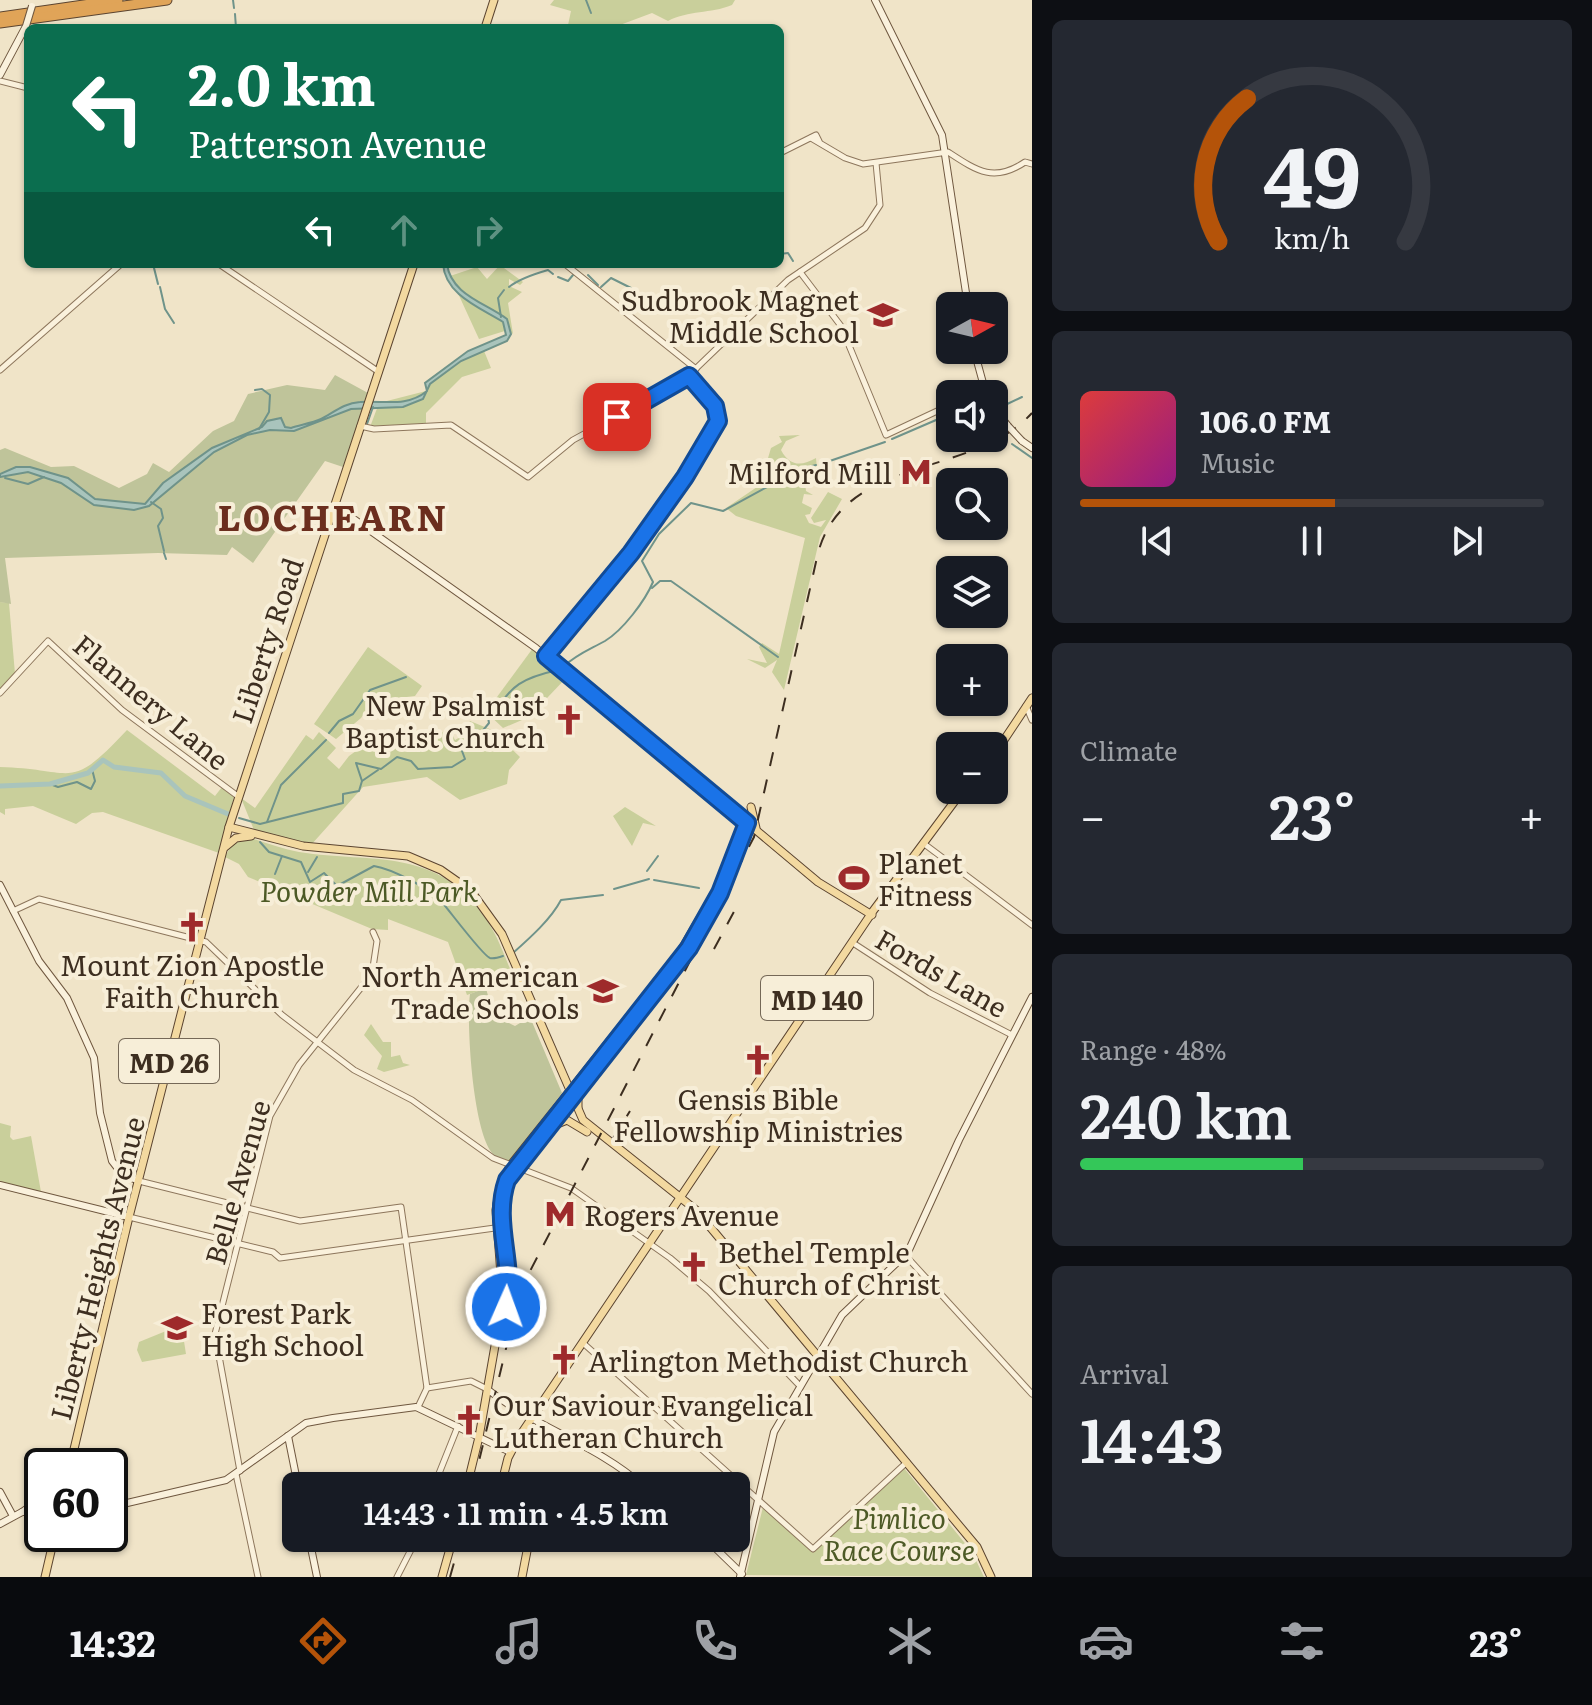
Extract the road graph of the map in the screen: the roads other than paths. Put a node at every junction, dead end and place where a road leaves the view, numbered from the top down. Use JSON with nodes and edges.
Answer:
{"nodes":[{"id":1,"x":118,"y":0,"type":"edge"},
{"id":2,"x":167,"y":0,"type":"edge"},
{"id":3,"x":493,"y":0,"type":"edge"},
{"id":4,"x":875,"y":0,"type":"edge"},
{"id":5,"x":33,"y":3,"type":"edge"},
{"id":6,"x":0,"y":17,"type":"edge"},
{"id":7,"x":0,"y":23,"type":"edge"},
{"id":8,"x":27,"y":24,"type":"edge"},
{"id":9,"x":486,"y":24,"type":"edge"},
{"id":10,"x":24,"y":30,"type":"edge"},
{"id":11,"x":0,"y":75,"type":"edge"},
{"id":12,"x":0,"y":81,"type":"edge"},
{"id":13,"x":24,"y":87,"type":"edge"},
{"id":14,"x":784,"y":151,"type":"edge"},
{"id":15,"x":946,"y":153,"type":"junction"},
{"id":16,"x":876,"y":163,"type":"junction"},
{"id":17,"x":1032,"y":164,"type":"edge"},
{"id":18,"x":116,"y":268,"type":"edge"},
{"id":19,"x":225,"y":268,"type":"edge"},
{"id":20,"x":413,"y":268,"type":"edge"},
{"id":21,"x":570,"y":268,"type":"edge"},
{"id":22,"x":800,"y":272,"type":"junction"},
{"id":23,"x":966,"y":292,"type":"edge"},
{"id":24,"x":696,"y":369,"type":"junction"},
{"id":25,"x":0,"y":370,"type":"edge"},
{"id":26,"x":379,"y":372,"type":"junction"},
{"id":27,"x":689,"y":376,"type":"junction"},
{"id":28,"x":936,"y":412,"type":"edge"},
{"id":29,"x":360,"y":426,"type":"junction"},
{"id":30,"x":1008,"y":426,"type":"edge"},
{"id":31,"x":1032,"y":448,"type":"edge"},
{"id":32,"x":334,"y":505,"type":"junction"},
{"id":33,"x":546,"y":656,"type":"junction"},
{"id":34,"x":0,"y":693,"type":"edge"},
{"id":35,"x":1032,"y":698,"type":"edge"},
{"id":36,"x":1029,"y":713,"type":"edge"},
{"id":37,"x":1008,"y":737,"type":"edge"},
{"id":38,"x":236,"y":799,"type":"junction"},
{"id":39,"x":954,"y":804,"type":"edge"},
{"id":40,"x":956,"y":804,"type":"edge"},
{"id":41,"x":751,"y":807,"type":"dead end"},
{"id":42,"x":731,"y":809,"type":"junction"},
{"id":43,"x":949,"y":810,"type":"junction"},
{"id":44,"x":745,"y":822,"type":"junction"},
{"id":45,"x":944,"y":822,"type":"junction"},
{"id":46,"x":229,"y":827,"type":"junction"},
{"id":47,"x":759,"y":833,"type":"junction"},
{"id":48,"x":251,"y":834,"type":"junction"},
{"id":49,"x":738,"y":842,"type":"junction"},
{"id":50,"x":924,"y":844,"type":"junction"},
{"id":51,"x":223,"y":849,"type":"junction"},
{"id":52,"x":371,"y":852,"type":"junction"},
{"id":53,"x":906,"y":866,"type":"junction"},
{"id":54,"x":902,"y":876,"type":"junction"},
{"id":55,"x":475,"y":879,"type":"dead end"},
{"id":56,"x":461,"y":883,"type":"junction"},
{"id":57,"x":0,"y":885,"type":"edge"},
{"id":58,"x":885,"y":895,"type":"junction"},
{"id":59,"x":858,"y":906,"type":"junction"},
{"id":60,"x":13,"y":911,"type":"junction"},
{"id":61,"x":872,"y":915,"type":"junction"},
{"id":62,"x":1032,"y":925,"type":"edge"},
{"id":63,"x":373,"y":932,"type":"dead end"},
{"id":64,"x":203,"y":939,"type":"junction"},
{"id":65,"x":853,"y":943,"type":"junction"},
{"id":66,"x":1032,"y":997,"type":"edge"},
{"id":67,"x":1010,"y":1034,"type":"junction"},
{"id":68,"x":317,"y":1042,"type":"junction"},
{"id":69,"x":555,"y":1062,"type":"junction"},
{"id":70,"x":592,"y":1065,"type":"junction"},
{"id":71,"x":586,"y":1079,"type":"junction"},
{"id":72,"x":568,"y":1097,"type":"junction"},
{"id":73,"x":581,"y":1117,"type":"junction"},
{"id":74,"x":545,"y":1129,"type":"junction"},
{"id":75,"x":587,"y":1132,"type":"junction"},
{"id":76,"x":512,"y":1166,"type":"junction"},
{"id":77,"x":636,"y":1169,"type":"junction"},
{"id":78,"x":647,"y":1172,"type":"junction"},
{"id":79,"x":139,"y":1181,"type":"junction"},
{"id":80,"x":0,"y":1185,"type":"edge"},
{"id":81,"x":680,"y":1200,"type":"junction"},
{"id":82,"x":246,"y":1208,"type":"junction"},
{"id":83,"x":129,"y":1217,"type":"junction"},
{"id":84,"x":500,"y":1227,"type":"junction"},
{"id":85,"x":406,"y":1241,"type":"junction"},
{"id":86,"x":238,"y":1243,"type":"junction"},
{"id":87,"x":651,"y":1244,"type":"junction"},
{"id":88,"x":906,"y":1256,"type":"junction"},
{"id":89,"x":583,"y":1343,"type":"junction"},
{"id":90,"x":817,"y":1356,"type":"junction"},
{"id":91,"x":800,"y":1386,"type":"junction"},
{"id":92,"x":427,"y":1388,"type":"junction"},
{"id":93,"x":489,"y":1390,"type":"junction"},
{"id":94,"x":1032,"y":1394,"type":"edge"},
{"id":95,"x":418,"y":1407,"type":"junction"},
{"id":96,"x":531,"y":1419,"type":"junction"},
{"id":97,"x":458,"y":1426,"type":"junction"},
{"id":98,"x":288,"y":1436,"type":"junction"},
{"id":99,"x":483,"y":1439,"type":"junction"},
{"id":100,"x":74,"y":1448,"type":"edge"},
{"id":101,"x":510,"y":1452,"type":"junction"},
{"id":102,"x":906,"y":1464,"type":"junction"},
{"id":103,"x":295,"y":1472,"type":"edge"},
{"id":104,"x":440,"y":1472,"type":"edge"},
{"id":105,"x":473,"y":1472,"type":"edge"},
{"id":106,"x":505,"y":1472,"type":"edge"},
{"id":107,"x":632,"y":1472,"type":"edge"},
{"id":108,"x":238,"y":1473,"type":"junction"},
{"id":109,"x":0,"y":1492,"type":"edge"},
{"id":110,"x":759,"y":1500,"type":"junction"},
{"id":111,"x":128,"y":1503,"type":"edge"},
{"id":112,"x":22,"y":1512,"type":"edge"},
{"id":113,"x":13,"y":1516,"type":"junction"},
{"id":114,"x":0,"y":1524,"type":"edge"},
{"id":115,"x":51,"y":1552,"type":"edge"},
{"id":116,"x":312,"y":1552,"type":"edge"},
{"id":117,"x":410,"y":1552,"type":"edge"},
{"id":118,"x":451,"y":1552,"type":"edge"},
{"id":119,"x":526,"y":1552,"type":"edge"},
{"id":120,"x":717,"y":1552,"type":"edge"},
{"id":121,"x":742,"y":1576,"type":"edge"},
{"id":122,"x":45,"y":1577,"type":"edge"},
{"id":123,"x":258,"y":1577,"type":"edge"},
{"id":124,"x":317,"y":1577,"type":"edge"},
{"id":125,"x":397,"y":1577,"type":"edge"},
{"id":126,"x":444,"y":1577,"type":"edge"},
{"id":127,"x":522,"y":1577,"type":"edge"},
{"id":128,"x":989,"y":1577,"type":"edge"}],
"edges":[{"from":1,"to":6,"type":"highway"},
{"from":2,"to":7,"type":"highway"},
{"from":3,"to":9,"type":"main road"},
{"from":4,"to":15,"type":"main road"},
{"from":5,"to":8,"type":"main road","bridge":true},
{"from":10,"to":11,"type":"main road","bridge":true},
{"from":12,"to":13,"type":"street"},
{"from":14,"to":16,"type":"street"},
{"from":15,"to":16,"type":"street"},
{"from":15,"to":17,"type":"street"},
{"from":15,"to":23,"type":"main road"},
{"from":16,"to":22,"type":"street"},
{"from":18,"to":25,"type":"street"},
{"from":19,"to":26,"type":"street"},
{"from":20,"to":26,"type":"main road","name":"Liberty Road","number":"MD 26"},
{"from":21,"to":24,"type":"street"},
{"from":22,"to":24,"type":"street"},
{"from":22,"to":28,"type":"street"},
{"from":24,"to":27,"type":"street"},
{"from":26,"to":29,"type":"main road","name":"Liberty Road","number":"MD 26"},
{"from":27,"to":29,"type":"street"},
{"from":27,"to":33,"type":"street"},
{"from":29,"to":32,"type":"main road","name":"Liberty Road","number":"MD 26"},
{"from":30,"to":31,"type":"main road","bridge":true},
{"from":32,"to":33,"type":"main road"},
{"from":32,"to":38,"type":"main road","name":"Liberty Road","number":"MD 26"},
{"from":33,"to":42,"type":"main road"},
{"from":34,"to":38,"type":"street","name":"Flannery Lane"},
{"from":35,"to":36,"type":"main road"},
{"from":36,"to":37,"type":"main road"},
{"from":38,"to":46,"type":"main road","name":"Liberty Heights Avenue","number":"MD 26"},
{"from":38,"to":48,"type":"main road"},
{"from":39,"to":43,"type":"main road","number":"MD 140"},
{"from":40,"to":45,"type":"main road","number":"MD 140"},
{"from":41,"to":47,"type":"main road"},
{"from":42,"to":44,"type":"main road"},
{"from":42,"to":49,"type":"main road"},
{"from":43,"to":45,"type":"main road"},
{"from":43,"to":50,"type":"main road","number":"MD 140"},
{"from":44,"to":47,"type":"main road"},
{"from":44,"to":49,"type":"main road"},
{"from":45,"to":50,"type":"main road","number":"MD 140"},
{"from":46,"to":48,"type":"main road"},
{"from":46,"to":51,"type":"main road","name":"Liberty Heights Avenue","number":"MD 26"},
{"from":47,"to":49,"type":"main road"},
{"from":47,"to":59,"type":"main road"},
{"from":48,"to":51,"type":"main road"},
{"from":48,"to":52,"type":"main road"},
{"from":49,"to":70,"type":"main road"},
{"from":49,"to":71,"type":"main road"},
{"from":50,"to":53,"type":"main road","number":"MD 140"},
{"from":50,"to":54,"type":"main road","number":"MD 140"},
{"from":50,"to":62,"type":"street"},
{"from":51,"to":64,"type":"main road","name":"Liberty Heights Avenue","number":"MD 26"},
{"from":52,"to":56,"type":"main road"},
{"from":52,"to":72,"type":"main road"},
{"from":53,"to":54,"type":"main road"},
{"from":53,"to":58,"type":"main road","number":"MD 140"},
{"from":54,"to":61,"type":"main road","number":"MD 140"},
{"from":55,"to":56,"type":"main road"},
{"from":56,"to":69,"type":"main road"},
{"from":57,"to":60,"type":"main road"},
{"from":58,"to":59,"type":"main road"},
{"from":58,"to":61,"type":"main road","number":"MD 140"},
{"from":59,"to":61,"type":"main road"},
{"from":60,"to":64,"type":"street"},
{"from":60,"to":79,"type":"main road"},
{"from":61,"to":65,"type":"main road","number":"MD 140"},
{"from":63,"to":68,"type":"street","name":"Belle Avenue"},
{"from":64,"to":68,"type":"street"},
{"from":64,"to":79,"type":"main road","name":"Liberty Heights Avenue","number":"MD 26"},
{"from":65,"to":67,"type":"street","name":"Fords Lane"},
{"from":65,"to":81,"type":"main road","number":"MD 140"},
{"from":66,"to":67,"type":"main road"},
{"from":67,"to":88,"type":"main road"},
{"from":68,"to":76,"type":"street"},
{"from":68,"to":82,"type":"street","name":"Belle Avenue"},
{"from":69,"to":70,"type":"main road"},
{"from":69,"to":72,"type":"main road"},
{"from":70,"to":72,"type":"main road"},
{"from":71,"to":72,"type":"main road"},
{"from":71,"to":73,"type":"main road"},
{"from":72,"to":73,"type":"main road"},
{"from":72,"to":74,"type":"main road"},
{"from":72,"to":75,"type":"main road"},
{"from":72,"to":76,"type":"main road"},
{"from":73,"to":78,"type":"main road"},
{"from":74,"to":75,"type":"main road"},
{"from":74,"to":76,"type":"main road"},
{"from":75,"to":77,"type":"main road"},
{"from":76,"to":84,"type":"main road"},
{"from":76,"to":87,"type":"street"},
{"from":77,"to":78,"type":"main road"},
{"from":77,"to":81,"type":"main road"},
{"from":78,"to":81,"type":"main road"},
{"from":79,"to":82,"type":"street"},
{"from":79,"to":83,"type":"main road","name":"Liberty Heights Avenue","number":"MD 26"},
{"from":80,"to":83,"type":"main road"},
{"from":81,"to":87,"type":"main road","number":"MD 140"},
{"from":81,"to":90,"type":"main road"},
{"from":81,"to":90,"type":"main road"},
{"from":82,"to":85,"type":"street"},
{"from":82,"to":86,"type":"street","name":"Belle Avenue"},
{"from":83,"to":86,"type":"street"},
{"from":83,"to":100,"type":"main road","name":"Liberty Heights Avenue","number":"MD 26"},
{"from":84,"to":85,"type":"street"},
{"from":84,"to":93,"type":"main road"},
{"from":85,"to":86,"type":"street"},
{"from":85,"to":92,"type":"street"},
{"from":86,"to":108,"type":"street","name":"Belle Avenue"},
{"from":87,"to":89,"type":"main road","number":"MD 140"},
{"from":87,"to":91,"type":"street"},
{"from":88,"to":90,"type":"main road"},
{"from":88,"to":94,"type":"street"},
{"from":89,"to":96,"type":"main road","number":"MD 140"},
{"from":89,"to":110,"type":"street"},
{"from":90,"to":91,"type":"main road"},
{"from":90,"to":102,"type":"main road"},
{"from":91,"to":110,"type":"main road"},
{"from":92,"to":93,"type":"street"},
{"from":92,"to":95,"type":"street"},
{"from":93,"to":96,"type":"main road"},
{"from":93,"to":99,"type":"main road"},
{"from":95,"to":97,"type":"main road"},
{"from":95,"to":98,"type":"main road"},
{"from":96,"to":101,"type":"main road","number":"MD 140"},
{"from":96,"to":107,"type":"main road"},
{"from":97,"to":99,"type":"main road"},
{"from":97,"to":104,"type":"street"},
{"from":98,"to":103,"type":"main road"},
{"from":98,"to":108,"type":"main road"},
{"from":99,"to":101,"type":"main road"},
{"from":99,"to":105,"type":"main road"},
{"from":101,"to":106,"type":"main road","number":"MD 140"},
{"from":102,"to":110,"type":"street"},
{"from":102,"to":128,"type":"main road"},
{"from":108,"to":111,"type":"main road"},
{"from":108,"to":123,"type":"street","name":"Belle Avenue"},
{"from":109,"to":113,"type":"main road"},
{"from":110,"to":121,"type":"main road"},
{"from":112,"to":113,"type":"main road"},
{"from":113,"to":114,"type":"main road"},
{"from":115,"to":122,"type":"main road"},
{"from":116,"to":124,"type":"main road"},
{"from":117,"to":125,"type":"street"},
{"from":118,"to":126,"type":"main road"},
{"from":119,"to":127,"type":"main road"},
{"from":120,"to":121,"type":"main road"}]}
